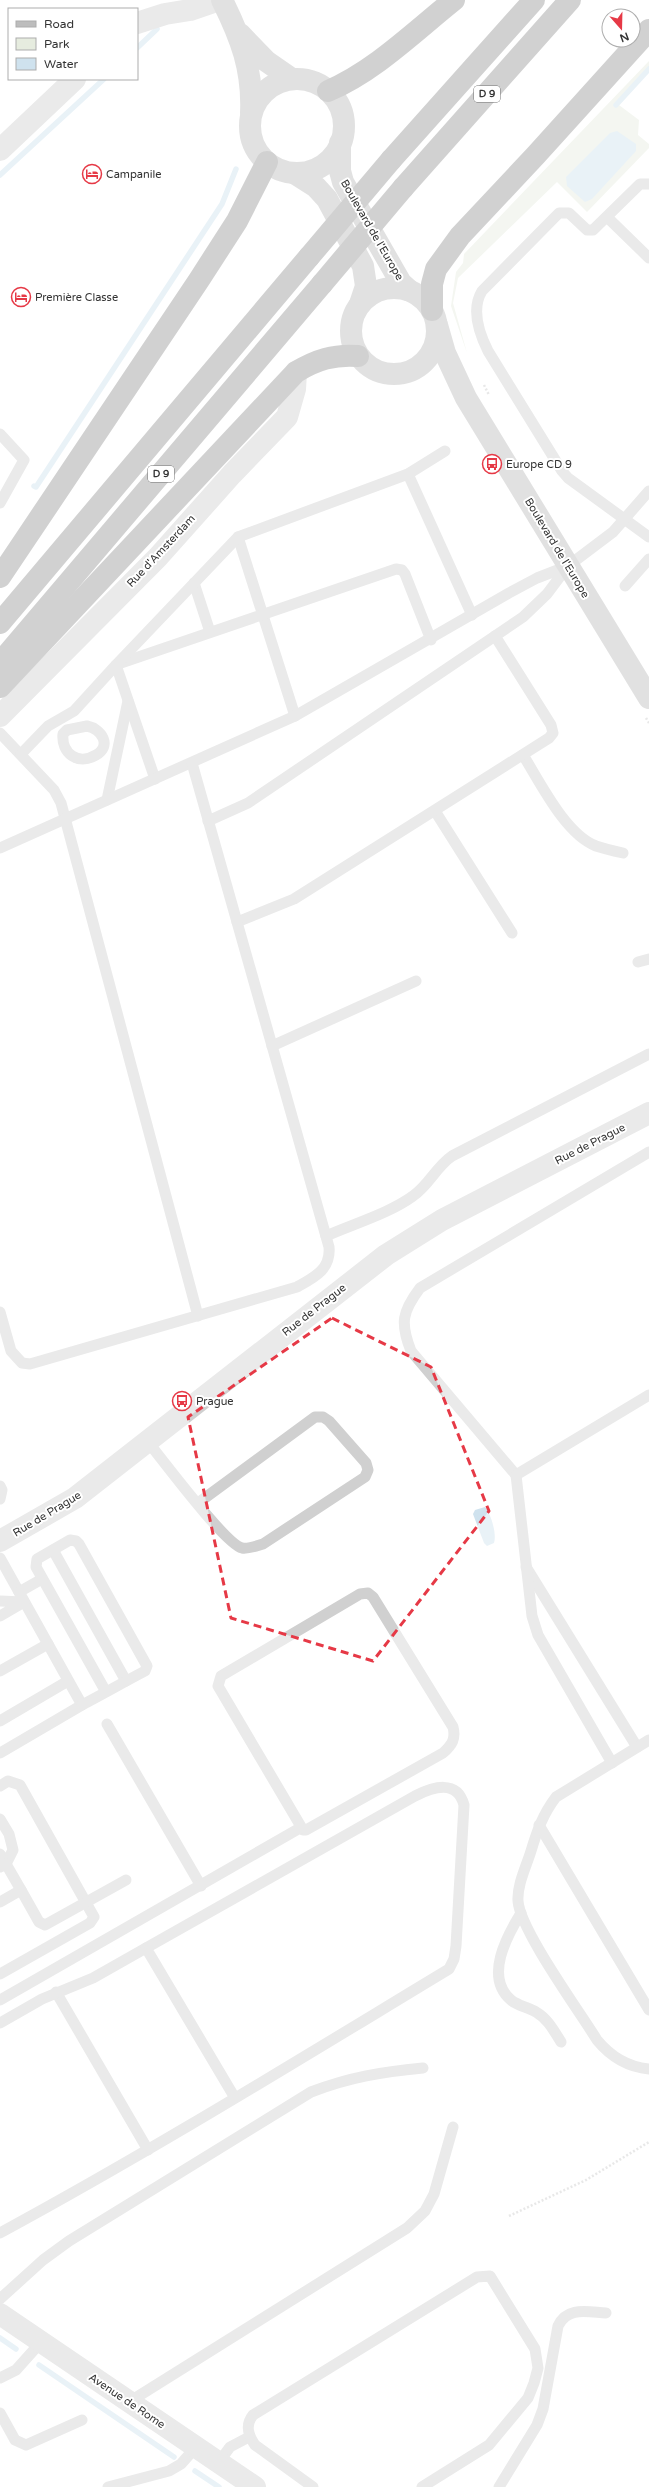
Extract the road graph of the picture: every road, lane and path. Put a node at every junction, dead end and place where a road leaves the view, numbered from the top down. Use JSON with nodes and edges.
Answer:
{"nodes":[{"id":1,"x":154,"y":0,"type":"edge"},
{"id":2,"x":220,"y":0,"type":"edge"},
{"id":3,"x":454,"y":0,"type":"edge"},
{"id":4,"x":534,"y":0,"type":"edge"},
{"id":5,"x":570,"y":0,"type":"edge"},
{"id":6,"x":138,"y":17,"type":"edge"},
{"id":7,"x":138,"y":23,"type":"edge"},
{"id":8,"x":237,"y":30,"type":"junction"},
{"id":9,"x":649,"y":30,"type":"edge"},
{"id":10,"x":292,"y":79,"type":"junction"},
{"id":11,"x":74,"y":80,"type":"edge"},
{"id":12,"x":328,"y":90,"type":"junction"},
{"id":13,"x":251,"y":114,"type":"junction"},
{"id":14,"x":340,"y":143,"type":"junction"},
{"id":15,"x":0,"y":150,"type":"edge"},
{"id":16,"x":267,"y":162,"type":"junction"},
{"id":17,"x":294,"y":173,"type":"junction"},
{"id":18,"x":649,"y":184,"type":"edge"},
{"id":19,"x":608,"y":218,"type":"junction"},
{"id":20,"x":649,"y":258,"type":"edge"},
{"id":21,"x":410,"y":291,"type":"junction"},
{"id":22,"x":360,"y":304,"type":"junction"},
{"id":23,"x":434,"y":317,"type":"junction"},
{"id":24,"x":358,"y":356,"type":"junction"},
{"id":25,"x":418,"y":368,"type":"junction"},
{"id":26,"x":296,"y":372,"type":"junction"},
{"id":27,"x":466,"y":398,"type":"junction"},
{"id":28,"x":0,"y":434,"type":"edge"},
{"id":29,"x":445,"y":451,"type":"dead end"},
{"id":30,"x":408,"y":474,"type":"junction"},
{"id":31,"x":649,"y":491,"type":"edge"},
{"id":32,"x":0,"y":502,"type":"edge"},
{"id":33,"x":625,"y":518,"type":"junction"},
{"id":34,"x":238,"y":537,"type":"junction"},
{"id":35,"x":649,"y":537,"type":"edge"},
{"id":36,"x":649,"y":559,"type":"edge"},
{"id":37,"x":568,"y":566,"type":"junction"},
{"id":38,"x":0,"y":577,"type":"edge"},
{"id":39,"x":194,"y":583,"type":"junction"},
{"id":40,"x":625,"y":586,"type":"dead end"},
{"id":41,"x":262,"y":614,"type":"junction"},
{"id":42,"x":472,"y":615,"type":"junction"},
{"id":43,"x":0,"y":623,"type":"edge"},
{"id":44,"x":210,"y":632,"type":"junction"},
{"id":45,"x":495,"y":636,"type":"junction"},
{"id":46,"x":431,"y":640,"type":"junction"},
{"id":47,"x":0,"y":664,"type":"edge"},
{"id":48,"x":116,"y":665,"type":"junction"},
{"id":49,"x":0,"y":687,"type":"edge"},
{"id":50,"x":649,"y":698,"type":"edge"},
{"id":51,"x":128,"y":700,"type":"junction"},
{"id":52,"x":67,"y":715,"type":"junction"},
{"id":53,"x":0,"y":716,"type":"edge"},
{"id":54,"x":295,"y":716,"type":"junction"},
{"id":55,"x":75,"y":727,"type":"dead end"},
{"id":56,"x":0,"y":733,"type":"edge"},
{"id":57,"x":21,"y":754,"type":"junction"},
{"id":58,"x":523,"y":755,"type":"junction"},
{"id":59,"x":192,"y":763,"type":"junction"},
{"id":60,"x":155,"y":779,"type":"junction"},
{"id":61,"x":107,"y":800,"type":"junction"},
{"id":62,"x":435,"y":811,"type":"junction"},
{"id":63,"x":66,"y":819,"type":"junction"},
{"id":64,"x":208,"y":821,"type":"junction"},
{"id":65,"x":0,"y":848,"type":"edge"},
{"id":66,"x":623,"y":853,"type":"dead end"},
{"id":67,"x":237,"y":922,"type":"junction"},
{"id":68,"x":512,"y":933,"type":"dead end"},
{"id":69,"x":649,"y":959,"type":"edge"},
{"id":70,"x":638,"y":962,"type":"dead end"},
{"id":71,"x":416,"y":981,"type":"dead end"},
{"id":72,"x":272,"y":1046,"type":"junction"},
{"id":73,"x":649,"y":1054,"type":"edge"},
{"id":74,"x":649,"y":1113,"type":"edge"},
{"id":75,"x":649,"y":1152,"type":"edge"},
{"id":76,"x":326,"y":1236,"type":"junction"},
{"id":77,"x":0,"y":1312,"type":"edge"},
{"id":78,"x":198,"y":1316,"type":"junction"},
{"id":79,"x":649,"y":1395,"type":"edge"},
{"id":80,"x":148,"y":1442,"type":"junction"},
{"id":81,"x":516,"y":1475,"type":"junction"},
{"id":82,"x":0,"y":1486,"type":"edge"},
{"id":83,"x":0,"y":1499,"type":"edge"},
{"id":84,"x":198,"y":1503,"type":"junction"},
{"id":85,"x":0,"y":1541,"type":"edge"},
{"id":86,"x":53,"y":1550,"type":"junction"},
{"id":87,"x":0,"y":1558,"type":"edge"},
{"id":88,"x":525,"y":1566,"type":"junction"},
{"id":89,"x":42,"y":1579,"type":"junction"},
{"id":90,"x":19,"y":1592,"type":"junction"},
{"id":91,"x":0,"y":1601,"type":"edge"},
{"id":92,"x":24,"y":1602,"type":"junction"},
{"id":93,"x":0,"y":1616,"type":"edge"},
{"id":94,"x":48,"y":1644,"type":"junction"},
{"id":95,"x":0,"y":1671,"type":"edge"},
{"id":96,"x":68,"y":1681,"type":"junction"},
{"id":97,"x":126,"y":1681,"type":"junction"},
{"id":98,"x":106,"y":1692,"type":"junction"},
{"id":99,"x":82,"y":1706,"type":"junction"},
{"id":100,"x":0,"y":1721,"type":"edge"},
{"id":101,"x":107,"y":1724,"type":"dead end"},
{"id":102,"x":649,"y":1740,"type":"edge"},
{"id":103,"x":637,"y":1747,"type":"junction"},
{"id":104,"x":0,"y":1752,"type":"edge"},
{"id":105,"x":612,"y":1763,"type":"junction"},
{"id":106,"x":0,"y":1786,"type":"edge"},
{"id":107,"x":0,"y":1819,"type":"edge"},
{"id":108,"x":539,"y":1825,"type":"junction"},
{"id":109,"x":300,"y":1828,"type":"junction"},
{"id":110,"x":2,"y":1862,"type":"edge"},
{"id":111,"x":126,"y":1880,"type":"dead end"},
{"id":112,"x":201,"y":1886,"type":"junction"},
{"id":113,"x":21,"y":1890,"type":"junction"},
{"id":114,"x":0,"y":1902,"type":"edge"},
{"id":115,"x":87,"y":1902,"type":"junction"},
{"id":116,"x":521,"y":1913,"type":"junction"},
{"id":117,"x":146,"y":1948,"type":"junction"},
{"id":118,"x":0,"y":1974,"type":"edge"},
{"id":119,"x":56,"y":1992,"type":"junction"},
{"id":120,"x":0,"y":2000,"type":"edge"},
{"id":121,"x":649,"y":2010,"type":"edge"},
{"id":122,"x":0,"y":2023,"type":"edge"},
{"id":123,"x":561,"y":2042,"type":"dead end"},
{"id":124,"x":423,"y":2068,"type":"dead end"},
{"id":125,"x":649,"y":2069,"type":"edge"},
{"id":126,"x":234,"y":2098,"type":"junction"},
{"id":127,"x":453,"y":2127,"type":"dead end"},
{"id":128,"x":649,"y":2142,"type":"edge"},
{"id":129,"x":148,"y":2150,"type":"junction"},
{"id":130,"x":509,"y":2216,"type":"dead end"},
{"id":131,"x":0,"y":2232,"type":"edge"},
{"id":132,"x":0,"y":2299,"type":"edge"},
{"id":133,"x":606,"y":2313,"type":"dead end"},
{"id":134,"x":0,"y":2314,"type":"edge"},
{"id":135,"x":41,"y":2342,"type":"junction"},
{"id":136,"x":0,"y":2378,"type":"edge"},
{"id":137,"x":129,"y":2402,"type":"junction"},
{"id":138,"x":0,"y":2414,"type":"edge"},
{"id":139,"x":82,"y":2420,"type":"dead end"},
{"id":140,"x":249,"y":2436,"type":"junction"},
{"id":141,"x":196,"y":2447,"type":"junction"},
{"id":142,"x":218,"y":2462,"type":"junction"},
{"id":143,"x":252,"y":2486,"type":"edge"},
{"id":144,"x":108,"y":2487,"type":"edge"},
{"id":145,"x":313,"y":2487,"type":"edge"},
{"id":146,"x":422,"y":2487,"type":"edge"},
{"id":147,"x":499,"y":2487,"type":"edge"}],
"edges":[{"from":1,"to":6,"type":"street"},
{"from":2,"to":7,"type":"street"},
{"from":2,"to":8,"type":"street","name":"Boulevard de l'Europe"},
{"from":3,"to":12,"type":"highway"},
{"from":4,"to":43,"type":"highway","number":"D 9","bridge":true},
{"from":5,"to":47,"type":"highway","number":"D 9","bridge":true},
{"from":8,"to":10,"type":"street","name":"Boulevard de l'Europe"},
{"from":8,"to":13,"type":"street","name":"Boulevard de l'Europe"},
{"from":9,"to":23,"type":"highway"},
{"from":10,"to":12,"type":"street","name":"Boulevard de l'Europe"},
{"from":10,"to":13,"type":"street","name":"Boulevard de l'Europe"},
{"from":11,"to":15,"type":"street"},
{"from":12,"to":14,"type":"street","name":"Boulevard de l'Europe"},
{"from":13,"to":16,"type":"street","name":"Boulevard de l'Europe"},
{"from":14,"to":17,"type":"street","name":"Boulevard de l'Europe"},
{"from":14,"to":21,"type":"street","name":"Boulevard de l'Europe"},
{"from":16,"to":17,"type":"street","name":"Boulevard de l'Europe"},
{"from":16,"to":38,"type":"highway"},
{"from":17,"to":22,"type":"street","name":"Boulevard de l'Europe"},
{"from":18,"to":19,"type":"lane"},
{"from":19,"to":20,"type":"lane"},
{"from":19,"to":33,"type":"lane"},
{"from":21,"to":22,"type":"street","name":"Boulevard de l'Europe"},
{"from":21,"to":23,"type":"street","name":"Boulevard de l'Europe"},
{"from":22,"to":24,"type":"street","name":"Boulevard de l'Europe"},
{"from":23,"to":25,"type":"street"},
{"from":23,"to":27,"type":"street","name":"Boulevard de l'Europe"},
{"from":24,"to":25,"type":"street","name":"Boulevard de l'Europe"},
{"from":24,"to":26,"type":"highway"},
{"from":25,"to":27,"type":"street","name":"Boulevard de l'Europe"},
{"from":26,"to":49,"type":"highway"},
{"from":26,"to":53,"type":"street","name":"Rue d'Amsterdam"},
{"from":27,"to":37,"type":"street","name":"Boulevard de l'Europe"},
{"from":28,"to":32,"type":"lane"},
{"from":29,"to":30,"type":"lane"},
{"from":30,"to":34,"type":"lane"},
{"from":30,"to":42,"type":"lane"},
{"from":31,"to":33,"type":"lane"},
{"from":33,"to":35,"type":"lane"},
{"from":33,"to":37,"type":"lane"},
{"from":34,"to":39,"type":"lane"},
{"from":34,"to":41,"type":"lane"},
{"from":36,"to":40,"type":"lane"},
{"from":37,"to":42,"type":"lane"},
{"from":37,"to":45,"type":"lane"},
{"from":37,"to":50,"type":"street","name":"Boulevard de l'Europe"},
{"from":39,"to":44,"type":"lane"},
{"from":39,"to":48,"type":"lane"},
{"from":41,"to":44,"type":"lane"},
{"from":41,"to":46,"type":"lane"},
{"from":41,"to":54,"type":"lane"},
{"from":42,"to":46,"type":"lane"},
{"from":44,"to":48,"type":"lane"},
{"from":45,"to":58,"type":"lane"},
{"from":45,"to":64,"type":"lane"},
{"from":46,"to":54,"type":"lane"},
{"from":48,"to":51,"type":"lane"},
{"from":48,"to":52,"type":"lane"},
{"from":51,"to":60,"type":"lane"},
{"from":51,"to":61,"type":"lane"},
{"from":52,"to":55,"type":"lane"},
{"from":52,"to":57,"type":"lane"},
{"from":54,"to":59,"type":"lane"},
{"from":56,"to":57,"type":"lane"},
{"from":57,"to":63,"type":"lane"},
{"from":58,"to":62,"type":"lane"},
{"from":58,"to":66,"type":"lane"},
{"from":59,"to":60,"type":"lane"},
{"from":59,"to":64,"type":"lane"},
{"from":60,"to":61,"type":"lane"},
{"from":61,"to":63,"type":"lane"},
{"from":62,"to":67,"type":"lane"},
{"from":62,"to":68,"type":"lane"},
{"from":63,"to":65,"type":"lane"},
{"from":63,"to":78,"type":"lane"},
{"from":64,"to":67,"type":"lane"},
{"from":67,"to":72,"type":"lane"},
{"from":69,"to":70,"type":"lane"},
{"from":71,"to":72,"type":"lane"},
{"from":72,"to":76,"type":"lane"},
{"from":73,"to":76,"type":"lane"},
{"from":74,"to":80,"type":"street","name":"Rue de Prague"},
{"from":75,"to":81,"type":"lane"},
{"from":76,"to":78,"type":"lane"},
{"from":77,"to":78,"type":"lane"},
{"from":79,"to":81,"type":"lane"},
{"from":80,"to":84,"type":"lane"},
{"from":80,"to":85,"type":"street","name":"Rue de Prague"},
{"from":81,"to":88,"type":"lane"},
{"from":82,"to":83,"type":"lane"},
{"from":84,"to":84,"type":"lane"},
{"from":86,"to":89,"type":"lane"},
{"from":86,"to":97,"type":"lane"},
{"from":86,"to":97,"type":"lane"},
{"from":87,"to":90,"type":"lane"},
{"from":88,"to":103,"type":"lane"},
{"from":88,"to":105,"type":"lane"},
{"from":89,"to":90,"type":"lane"},
{"from":89,"to":98,"type":"lane"},
{"from":90,"to":92,"type":"lane"},
{"from":91,"to":92,"type":"lane"},
{"from":92,"to":93,"type":"lane"},
{"from":92,"to":94,"type":"lane"},
{"from":94,"to":95,"type":"lane"},
{"from":94,"to":96,"type":"lane"},
{"from":96,"to":99,"type":"lane"},
{"from":96,"to":100,"type":"lane"},
{"from":97,"to":98,"type":"lane"},
{"from":98,"to":99,"type":"lane"},
{"from":99,"to":104,"type":"lane"},
{"from":101,"to":112,"type":"lane"},
{"from":102,"to":103,"type":"lane"},
{"from":103,"to":105,"type":"lane"},
{"from":105,"to":108,"type":"lane"},
{"from":106,"to":115,"type":"lane"},
{"from":107,"to":110,"type":"lane"},
{"from":108,"to":116,"type":"lane"},
{"from":108,"to":121,"type":"lane"},
{"from":109,"to":109,"type":"lane"},
{"from":109,"to":112,"type":"lane"},
{"from":110,"to":113,"type":"lane"},
{"from":111,"to":115,"type":"lane"},
{"from":112,"to":120,"type":"lane"},
{"from":113,"to":114,"type":"lane"},
{"from":113,"to":115,"type":"lane"},
{"from":115,"to":118,"type":"lane"},
{"from":116,"to":123,"type":"lane"},
{"from":116,"to":125,"type":"lane"},
{"from":117,"to":119,"type":"lane"},
{"from":117,"to":126,"type":"lane"},
{"from":117,"to":126,"type":"lane"},
{"from":119,"to":122,"type":"lane"},
{"from":119,"to":129,"type":"lane"},
{"from":124,"to":132,"type":"lane"},
{"from":126,"to":129,"type":"lane"},
{"from":127,"to":137,"type":"lane"},
{"from":128,"to":130,"type":"path"},
{"from":129,"to":131,"type":"lane"},
{"from":133,"to":147,"type":"lane"},
{"from":134,"to":135,"type":"street","name":"Avenue de Rome"},
{"from":135,"to":136,"type":"lane"},
{"from":135,"to":137,"type":"street","name":"Avenue de Rome"},
{"from":137,"to":141,"type":"street","name":"Avenue de Rome"},
{"from":138,"to":139,"type":"lane"},
{"from":140,"to":142,"type":"lane"},
{"from":140,"to":145,"type":"lane"},
{"from":140,"to":146,"type":"lane"},
{"from":141,"to":142,"type":"street","name":"Avenue de Rome"},
{"from":141,"to":144,"type":"lane"},
{"from":142,"to":143,"type":"street","name":"Avenue de Rome"}]}
